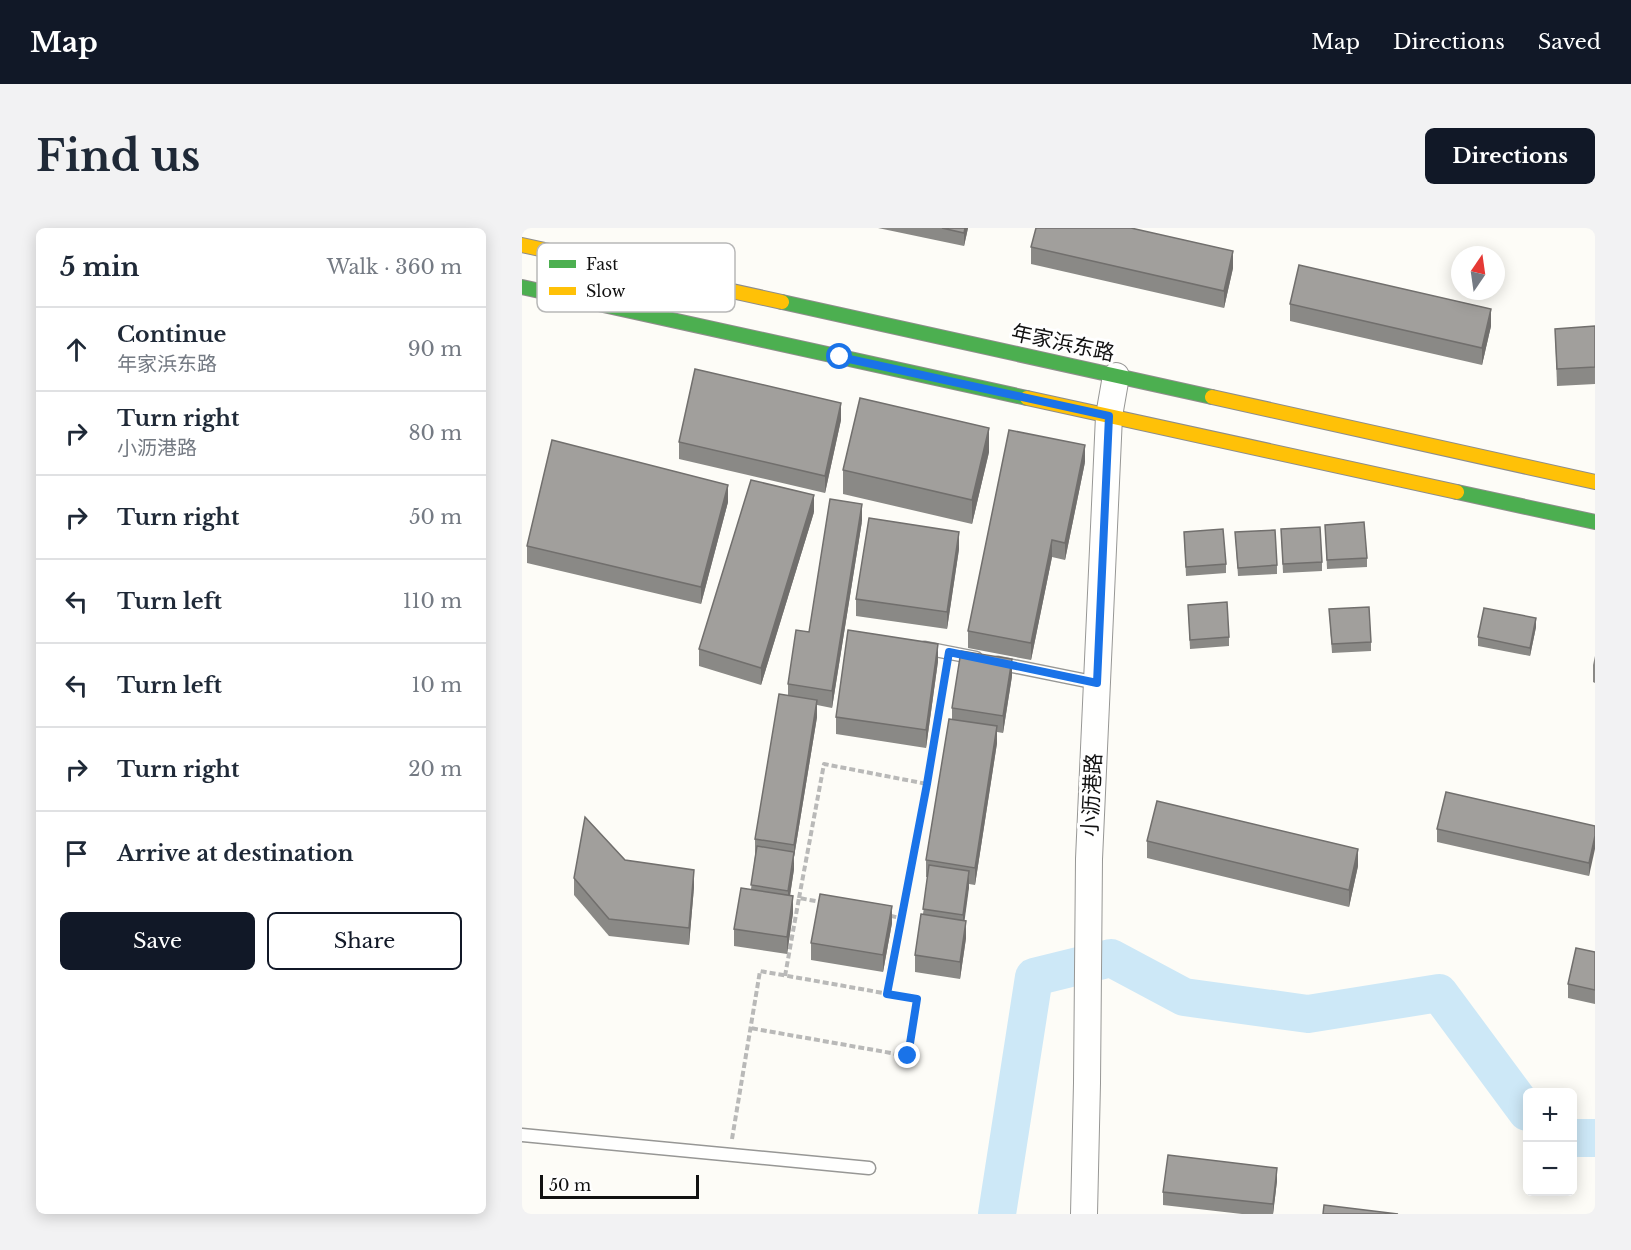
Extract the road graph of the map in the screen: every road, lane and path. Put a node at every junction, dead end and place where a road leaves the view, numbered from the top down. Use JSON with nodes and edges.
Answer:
{"nodes":[{"id":1,"x":522,"y":244,"type":"edge"},
{"id":2,"x":537,"y":247,"type":"edge"},
{"id":3,"x":522,"y":287,"type":"edge"},
{"id":4,"x":537,"y":290,"type":"edge"},
{"id":5,"x":735,"y":291,"type":"edge"},
{"id":6,"x":636,"y":312,"type":"edge"},
{"id":7,"x":1116,"y":376,"type":"junction"},
{"id":8,"x":1109,"y":416,"type":"junction"},
{"id":9,"x":1595,"y":482,"type":"edge"},
{"id":10,"x":1595,"y":522,"type":"edge"},
{"id":11,"x":915,"y":646,"type":"edge"},
{"id":12,"x":949,"y":652,"type":"junction"},
{"id":13,"x":1097,"y":683,"type":"junction"},
{"id":14,"x":927,"y":784,"type":"junction"},
{"id":15,"x":799,"y":898,"type":"junction"},
{"id":16,"x":821,"y":902,"type":"edge"},
{"id":17,"x":878,"y":913,"type":"edge"},
{"id":18,"x":900,"y":918,"type":"junction"},
{"id":19,"x":785,"y":976,"type":"junction"},
{"id":20,"x":887,"y":994,"type":"junction"},
{"id":21,"x":750,"y":1028,"type":"junction"},
{"id":22,"x":522,"y":1135,"type":"edge"},
{"id":23,"x":729,"y":1155,"type":"junction"},
{"id":24,"x":869,"y":1168,"type":"dead end"},
{"id":25,"x":1084,"y":1214,"type":"edge"}],
"edges":[{"from":1,"to":2,"type":"main road","name":"年家浜东路"},
{"from":3,"to":4,"type":"main road"},
{"from":5,"to":7,"type":"main road","name":"年家浜东路"},
{"from":6,"to":8,"type":"main road"},
{"from":7,"to":8,"type":"street","name":"小沥港路"},
{"from":7,"to":9,"type":"main road","name":"年家浜东路"},
{"from":8,"to":10,"type":"main road"},
{"from":8,"to":13,"type":"street","name":"小沥港路"},
{"from":11,"to":12,"type":"lane"},
{"from":12,"to":13,"type":"lane"},
{"from":12,"to":14,"type":"path"},
{"from":13,"to":25,"type":"street","name":"小沥港路"},
{"from":14,"to":15,"type":"path"},
{"from":14,"to":18,"type":"path"},
{"from":15,"to":16,"type":"path"},
{"from":15,"to":19,"type":"path"},
{"from":17,"to":18,"type":"path"},
{"from":18,"to":20,"type":"path"},
{"from":19,"to":20,"type":"path"},
{"from":19,"to":21,"type":"path"},
{"from":20,"to":21,"type":"path"},
{"from":21,"to":23,"type":"path"},
{"from":22,"to":23,"type":"lane"},
{"from":23,"to":24,"type":"lane"}]}
